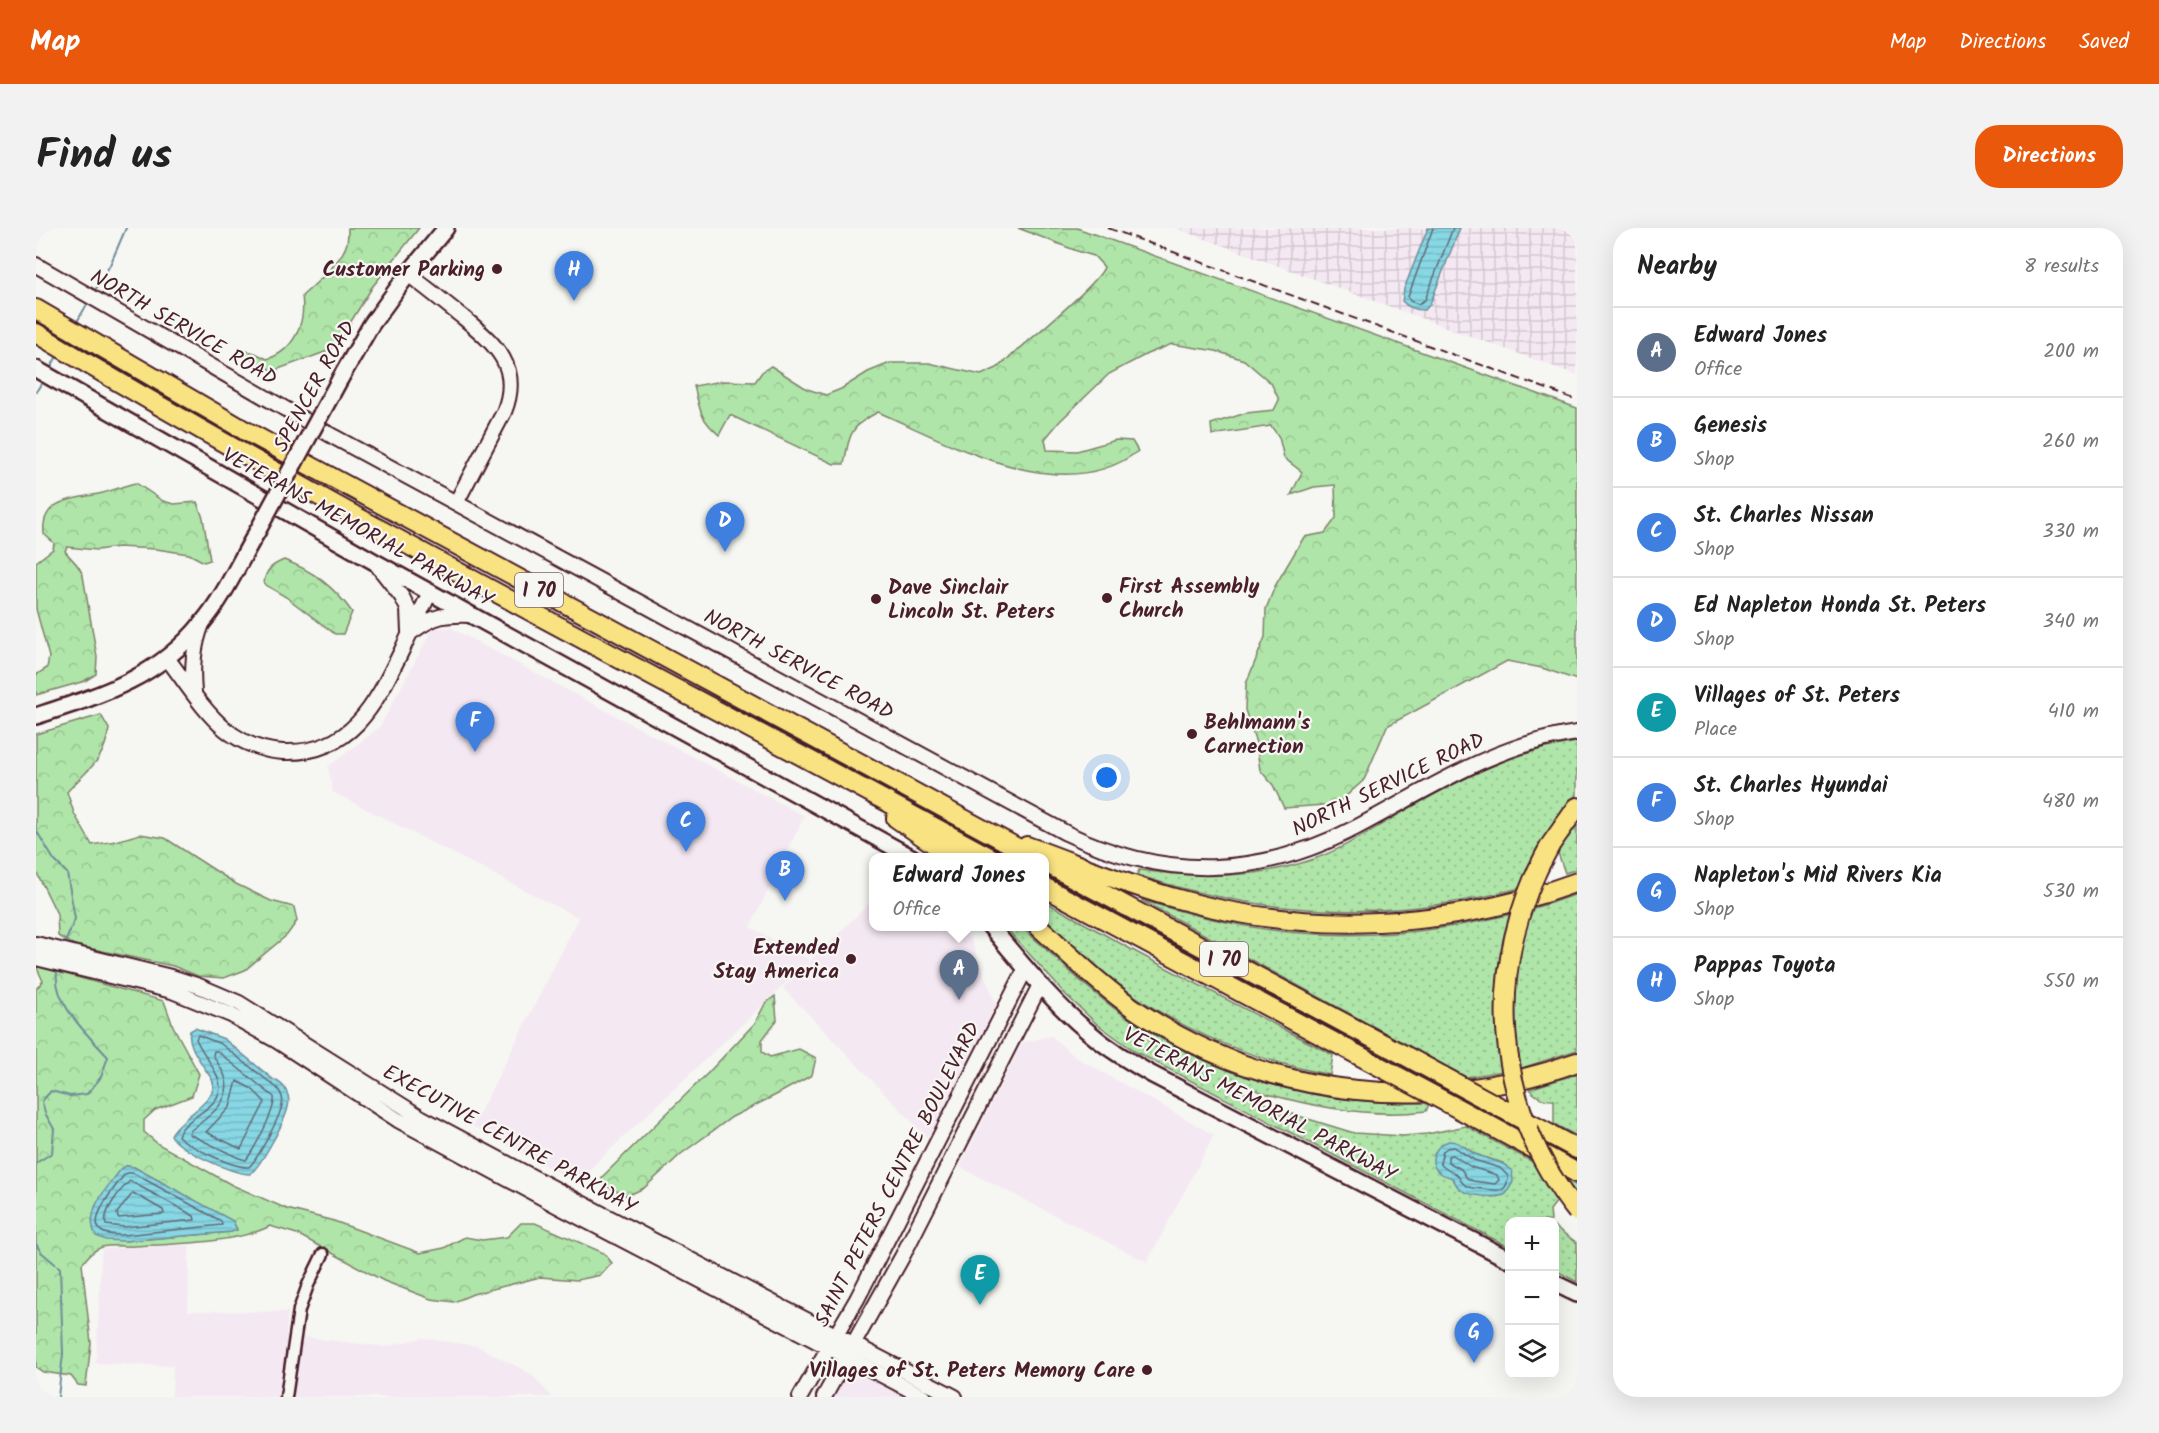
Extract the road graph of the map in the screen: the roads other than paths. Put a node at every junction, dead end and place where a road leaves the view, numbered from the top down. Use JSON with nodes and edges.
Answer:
{"nodes":[{"id":1,"x":446,"y":228,"type":"edge"},
{"id":2,"x":36,"y":265,"type":"edge"},
{"id":3,"x":408,"y":274,"type":"junction"},
{"id":4,"x":36,"y":309,"type":"edge"},
{"id":5,"x":40,"y":335,"type":"edge"},
{"id":6,"x":36,"y":369,"type":"edge"},
{"id":7,"x":456,"y":503,"type":"junction"},
{"id":8,"x":373,"y":561,"type":"junction"},
{"id":9,"x":430,"y":592,"type":"junction"},
{"id":10,"x":471,"y":615,"type":"junction"},
{"id":11,"x":203,"y":622,"type":"junction"},
{"id":12,"x":409,"y":634,"type":"junction"},
{"id":13,"x":167,"y":658,"type":"junction"},
{"id":14,"x":194,"y":692,"type":"junction"},
{"id":15,"x":36,"y":716,"type":"edge"},
{"id":16,"x":1577,"y":733,"type":"edge"},
{"id":17,"x":862,"y":790,"type":"junction"},
{"id":18,"x":1577,"y":807,"type":"edge"},
{"id":19,"x":991,"y":833,"type":"junction"},
{"id":20,"x":904,"y":853,"type":"edge"},
{"id":21,"x":947,"y":853,"type":"edge"},
{"id":22,"x":982,"y":853,"type":"edge"},
{"id":23,"x":1027,"y":853,"type":"edge"},
{"id":24,"x":1045,"y":853,"type":"edge"},
{"id":25,"x":1049,"y":854,"type":"edge"},
{"id":26,"x":1049,"y":865,"type":"edge"},
{"id":27,"x":1577,"y":882,"type":"edge"},
{"id":28,"x":1049,"y":890,"type":"edge"},
{"id":29,"x":994,"y":931,"type":"edge"},
{"id":30,"x":1042,"y":931,"type":"edge"},
{"id":31,"x":38,"y":952,"type":"edge"},
{"id":32,"x":85,"y":964,"type":"junction"},
{"id":33,"x":1026,"y":968,"type":"junction"},
{"id":34,"x":1041,"y":985,"type":"junction"},
{"id":35,"x":1577,"y":1062,"type":"edge"},
{"id":36,"x":1577,"y":1149,"type":"edge"},
{"id":37,"x":1577,"y":1173,"type":"edge"},
{"id":38,"x":1577,"y":1212,"type":"edge"},
{"id":39,"x":323,"y":1254,"type":"dead end"},
{"id":40,"x":1505,"y":1258,"type":"edge"},
{"id":41,"x":1559,"y":1285,"type":"edge"},
{"id":42,"x":1577,"y":1294,"type":"edge"},
{"id":43,"x":837,"y":1335,"type":"junction"},
{"id":44,"x":855,"y":1344,"type":"junction"},
{"id":45,"x":830,"y":1348,"type":"junction"},
{"id":46,"x":848,"y":1358,"type":"junction"},
{"id":47,"x":286,"y":1397,"type":"edge"},
{"id":48,"x":800,"y":1397,"type":"edge"},
{"id":49,"x":824,"y":1397,"type":"edge"},
{"id":50,"x":924,"y":1397,"type":"edge"},
{"id":51,"x":955,"y":1397,"type":"edge"}],
"edges":[{"from":1,"to":3,"type":"main road","name":"SPENCER ROAD"},
{"from":2,"to":7,"type":"street","name":"NORTH SERVICE ROAD"},
{"from":3,"to":7,"type":"street"},
{"from":3,"to":11,"type":"main road","name":"SPENCER ROAD","bridge":true},
{"from":4,"to":19,"type":"highway","number":"I 70"},
{"from":5,"to":17,"type":"highway","number":"I 70"},
{"from":6,"to":8,"type":"main road","name":"VETERANS MEMORIAL PARKWAY"},
{"from":7,"to":16,"type":"street","name":"NORTH SERVICE ROAD"},
{"from":8,"to":9,"type":"main road","name":"VETERANS MEMORIAL PARKWAY"},
{"from":8,"to":12,"type":"street"},
{"from":9,"to":10,"type":"main road","name":"VETERANS MEMORIAL PARKWAY"},
{"from":9,"to":12,"type":"street"},
{"from":10,"to":12,"type":"street"},
{"from":10,"to":20,"type":"main road","name":"VETERANS MEMORIAL PARKWAY"},
{"from":11,"to":13,"type":"main road","name":"SPENCER ROAD"},
{"from":11,"to":14,"type":"street"},
{"from":12,"to":14,"type":"street"},
{"from":13,"to":14,"type":"street"},
{"from":13,"to":15,"type":"main road","name":"SPENCER ROAD"},
{"from":17,"to":21,"type":"highway"},
{"from":17,"to":22,"type":"highway","number":"I 70"},
{"from":18,"to":38,"type":"highway","bridge":true},
{"from":19,"to":23,"type":"highway","number":"I 70"},
{"from":19,"to":24,"type":"highway"},
{"from":25,"to":27,"type":"highway"},
{"from":26,"to":36,"type":"highway","number":"I 70","bridge":true},
{"from":28,"to":37,"type":"highway","number":"I 70","bridge":true},
{"from":29,"to":33,"type":"main road","name":"VETERANS MEMORIAL PARKWAY"},
{"from":30,"to":35,"type":"highway"},
{"from":31,"to":32,"type":"street","name":"EXECUTIVE CENTRE PARKWAY"},
{"from":32,"to":43,"type":"street","name":"EXECUTIVE CENTRE PARKWAY"},
{"from":32,"to":45,"type":"street","name":"EXECUTIVE CENTRE PARKWAY"},
{"from":33,"to":34,"type":"main road","name":"VETERANS MEMORIAL PARKWAY"},
{"from":33,"to":43,"type":"street","name":"SAINT PETERS CENTRE BOULEVARD"},
{"from":34,"to":40,"type":"main road","name":"VETERANS MEMORIAL PARKWAY"},
{"from":34,"to":44,"type":"street","name":"SAINT PETERS CENTRE BOULEVARD"},
{"from":39,"to":47,"type":"street"},
{"from":41,"to":42,"type":"main road"},
{"from":43,"to":44,"type":"street","name":"EXECUTIVE CENTRE PARKWAY"},
{"from":43,"to":45,"type":"street","name":"SAINT PETERS CENTRE BOULEVARD"},
{"from":44,"to":46,"type":"street","name":"SAINT PETERS CENTRE BOULEVARD"},
{"from":44,"to":51,"type":"street","name":"EXECUTIVE CENTRE PARKWAY"},
{"from":45,"to":46,"type":"street","name":"EXECUTIVE CENTRE PARKWAY"},
{"from":45,"to":48,"type":"street","name":"SAINT PETERS CENTRE BOULEVARD"},
{"from":46,"to":49,"type":"street","name":"SAINT PETERS CENTRE BOULEVARD"},
{"from":46,"to":50,"type":"street","name":"EXECUTIVE CENTRE PARKWAY"}]}
